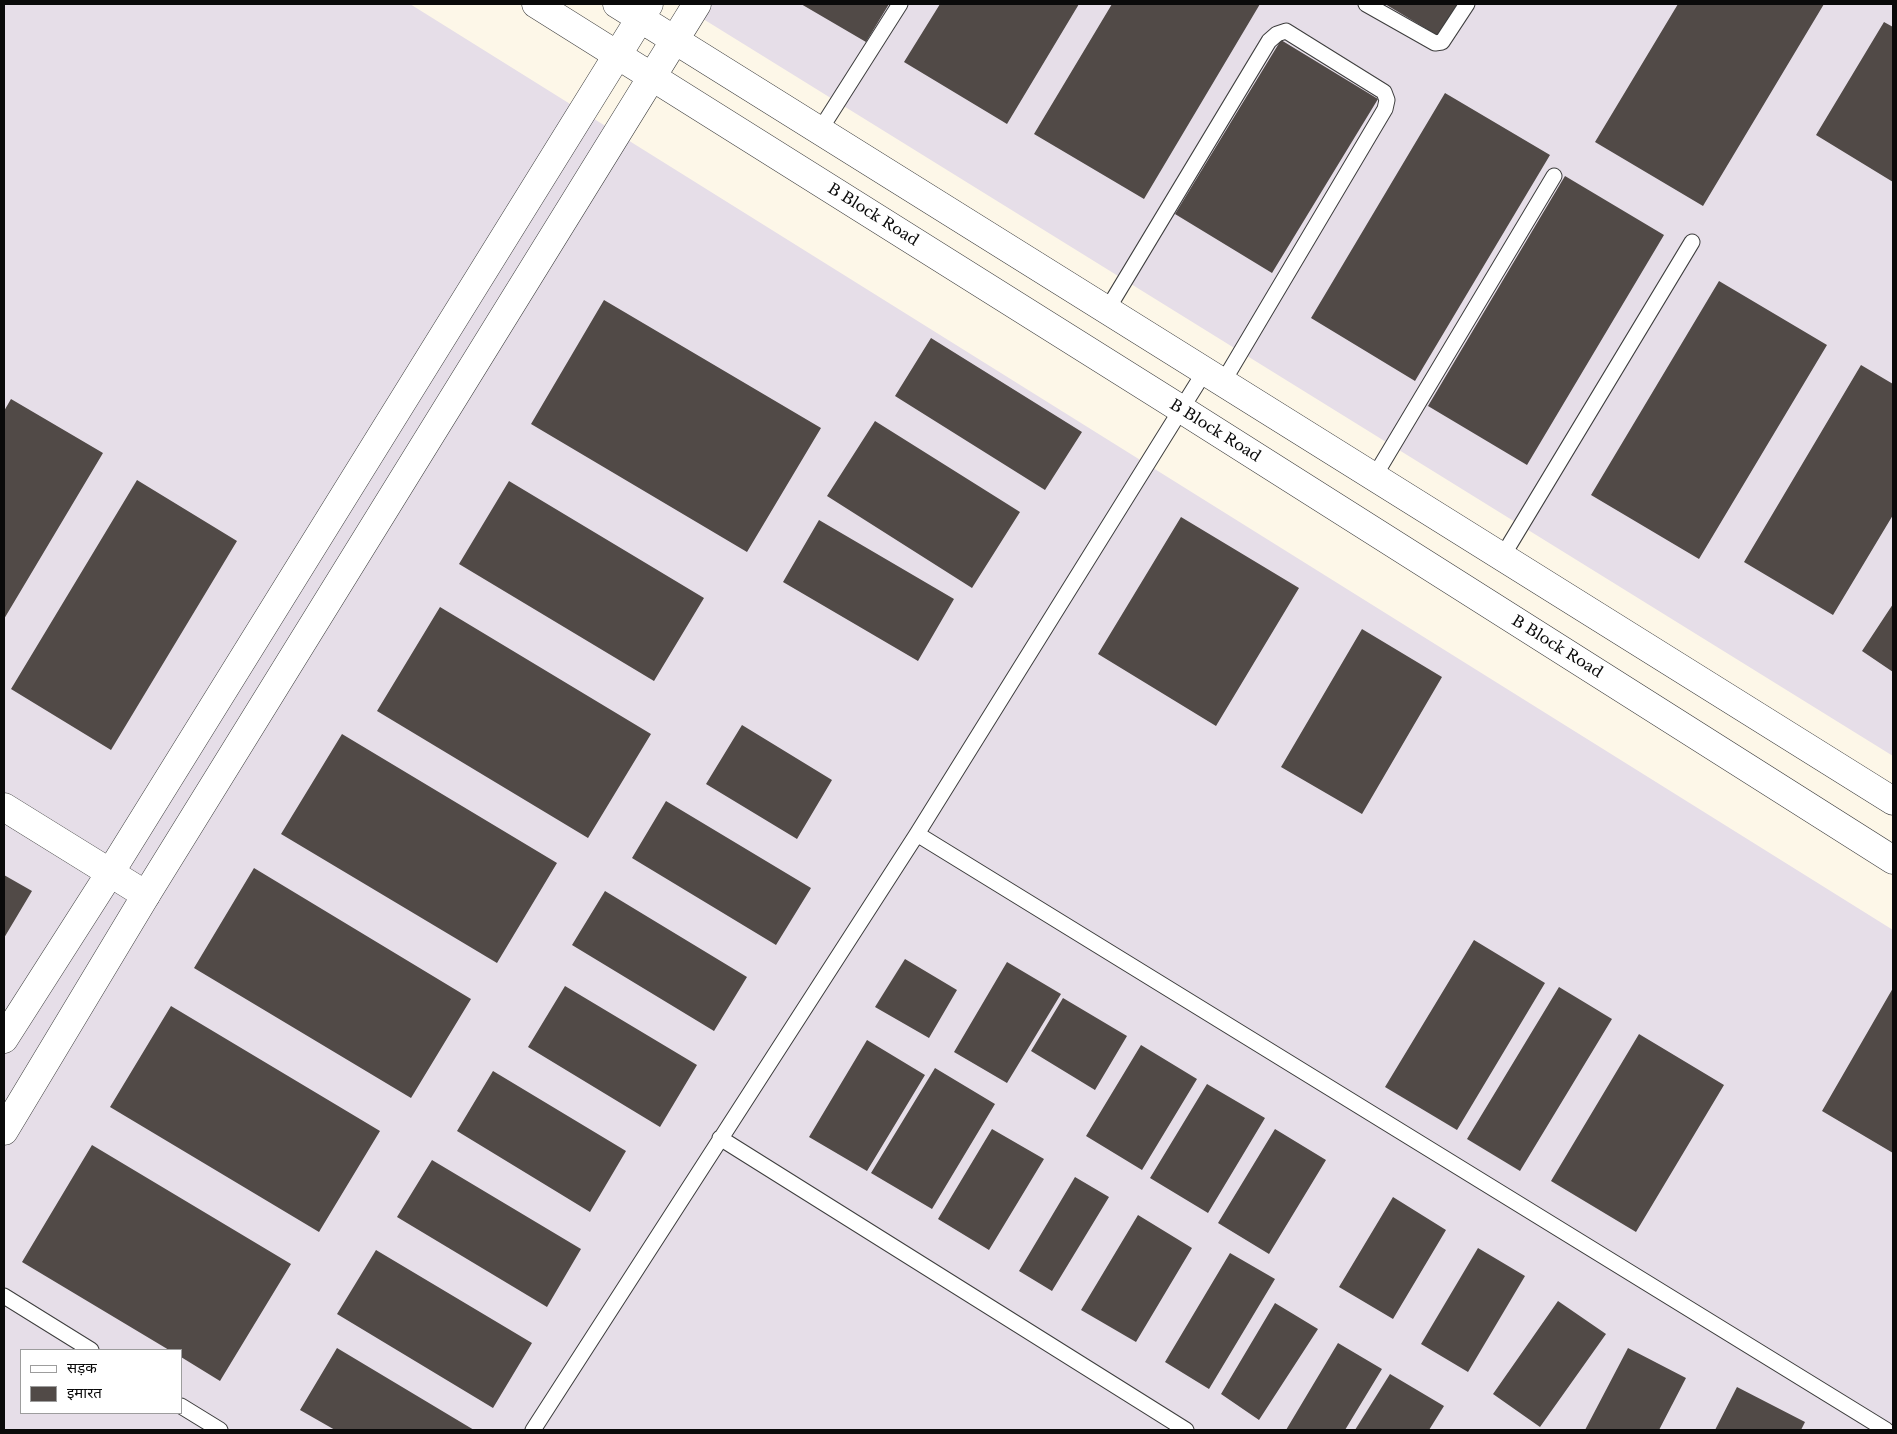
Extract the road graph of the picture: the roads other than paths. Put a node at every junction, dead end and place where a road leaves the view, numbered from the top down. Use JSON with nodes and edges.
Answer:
{"nodes":[{"id":1,"x":536,"y":4,"type":"edge"},
{"id":2,"x":617,"y":4,"type":"edge"},
{"id":3,"x":697,"y":4,"type":"edge"},
{"id":4,"x":900,"y":4,"type":"edge"},
{"id":5,"x":1366,"y":4,"type":"edge"},
{"id":6,"x":1467,"y":4,"type":"edge"},
{"id":7,"x":644,"y":11,"type":"edge"},
{"id":8,"x":675,"y":40,"type":"junction"},
{"id":9,"x":617,"y":54,"type":"junction"},
{"id":10,"x":652,"y":76,"type":"junction"},
{"id":11,"x":820,"y":130,"type":"junction"},
{"id":12,"x":1554,"y":176,"type":"dead end"},
{"id":13,"x":1692,"y":242,"type":"dead end"},
{"id":14,"x":1107,"y":310,"type":"junction"},
{"id":15,"x":1214,"y":377,"type":"junction"},
{"id":16,"x":1181,"y":409,"type":"junction"},
{"id":17,"x":1374,"y":477,"type":"junction"},
{"id":18,"x":1502,"y":557,"type":"junction"},
{"id":19,"x":1893,"y":801,"type":"edge"},
{"id":20,"x":4,"y":807,"type":"edge"},
{"id":21,"x":917,"y":834,"type":"junction"},
{"id":22,"x":1893,"y":860,"type":"edge"},
{"id":23,"x":110,"y":873,"type":"junction"},
{"id":24,"x":146,"y":895,"type":"junction"},
{"id":25,"x":4,"y":1039,"type":"edge"},
{"id":26,"x":4,"y":1131,"type":"edge"},
{"id":27,"x":720,"y":1138,"type":"junction"},
{"id":28,"x":4,"y":1296,"type":"edge"},
{"id":29,"x":89,"y":1349,"type":"edge"},
{"id":30,"x":182,"y":1407,"type":"edge"},
{"id":31,"x":220,"y":1430,"type":"edge"},
{"id":32,"x":533,"y":1430,"type":"edge"},
{"id":33,"x":1186,"y":1430,"type":"edge"},
{"id":34,"x":1886,"y":1430,"type":"edge"}],
"edges":[{"from":1,"to":9,"type":"street","name":"B Block Road"},
{"from":2,"to":7,"type":"street"},
{"from":3,"to":8,"type":"street"},
{"from":4,"to":11,"type":"lane"},
{"from":5,"to":6,"type":"lane"},
{"from":7,"to":8,"type":"street"},
{"from":7,"to":9,"type":"street"},
{"from":8,"to":10,"type":"street"},
{"from":8,"to":11,"type":"street"},
{"from":9,"to":10,"type":"street","name":"B Block Road"},
{"from":9,"to":23,"type":"street"},
{"from":10,"to":16,"type":"street","name":"B Block Road"},
{"from":10,"to":24,"type":"street"},
{"from":11,"to":14,"type":"street"},
{"from":12,"to":17,"type":"lane"},
{"from":13,"to":18,"type":"lane"},
{"from":14,"to":15,"type":"street"},
{"from":14,"to":15,"type":"lane"},
{"from":15,"to":16,"type":"lane"},
{"from":15,"to":17,"type":"street"},
{"from":16,"to":21,"type":"lane"},
{"from":16,"to":22,"type":"street","name":"B Block Road"},
{"from":17,"to":18,"type":"street"},
{"from":18,"to":19,"type":"street"},
{"from":20,"to":23,"type":"street"},
{"from":21,"to":27,"type":"lane"},
{"from":21,"to":34,"type":"lane"},
{"from":23,"to":24,"type":"street"},
{"from":23,"to":25,"type":"street"},
{"from":24,"to":26,"type":"street"},
{"from":27,"to":32,"type":"lane"},
{"from":27,"to":33,"type":"lane"},
{"from":28,"to":29,"type":"lane"},
{"from":30,"to":31,"type":"lane"}]}
